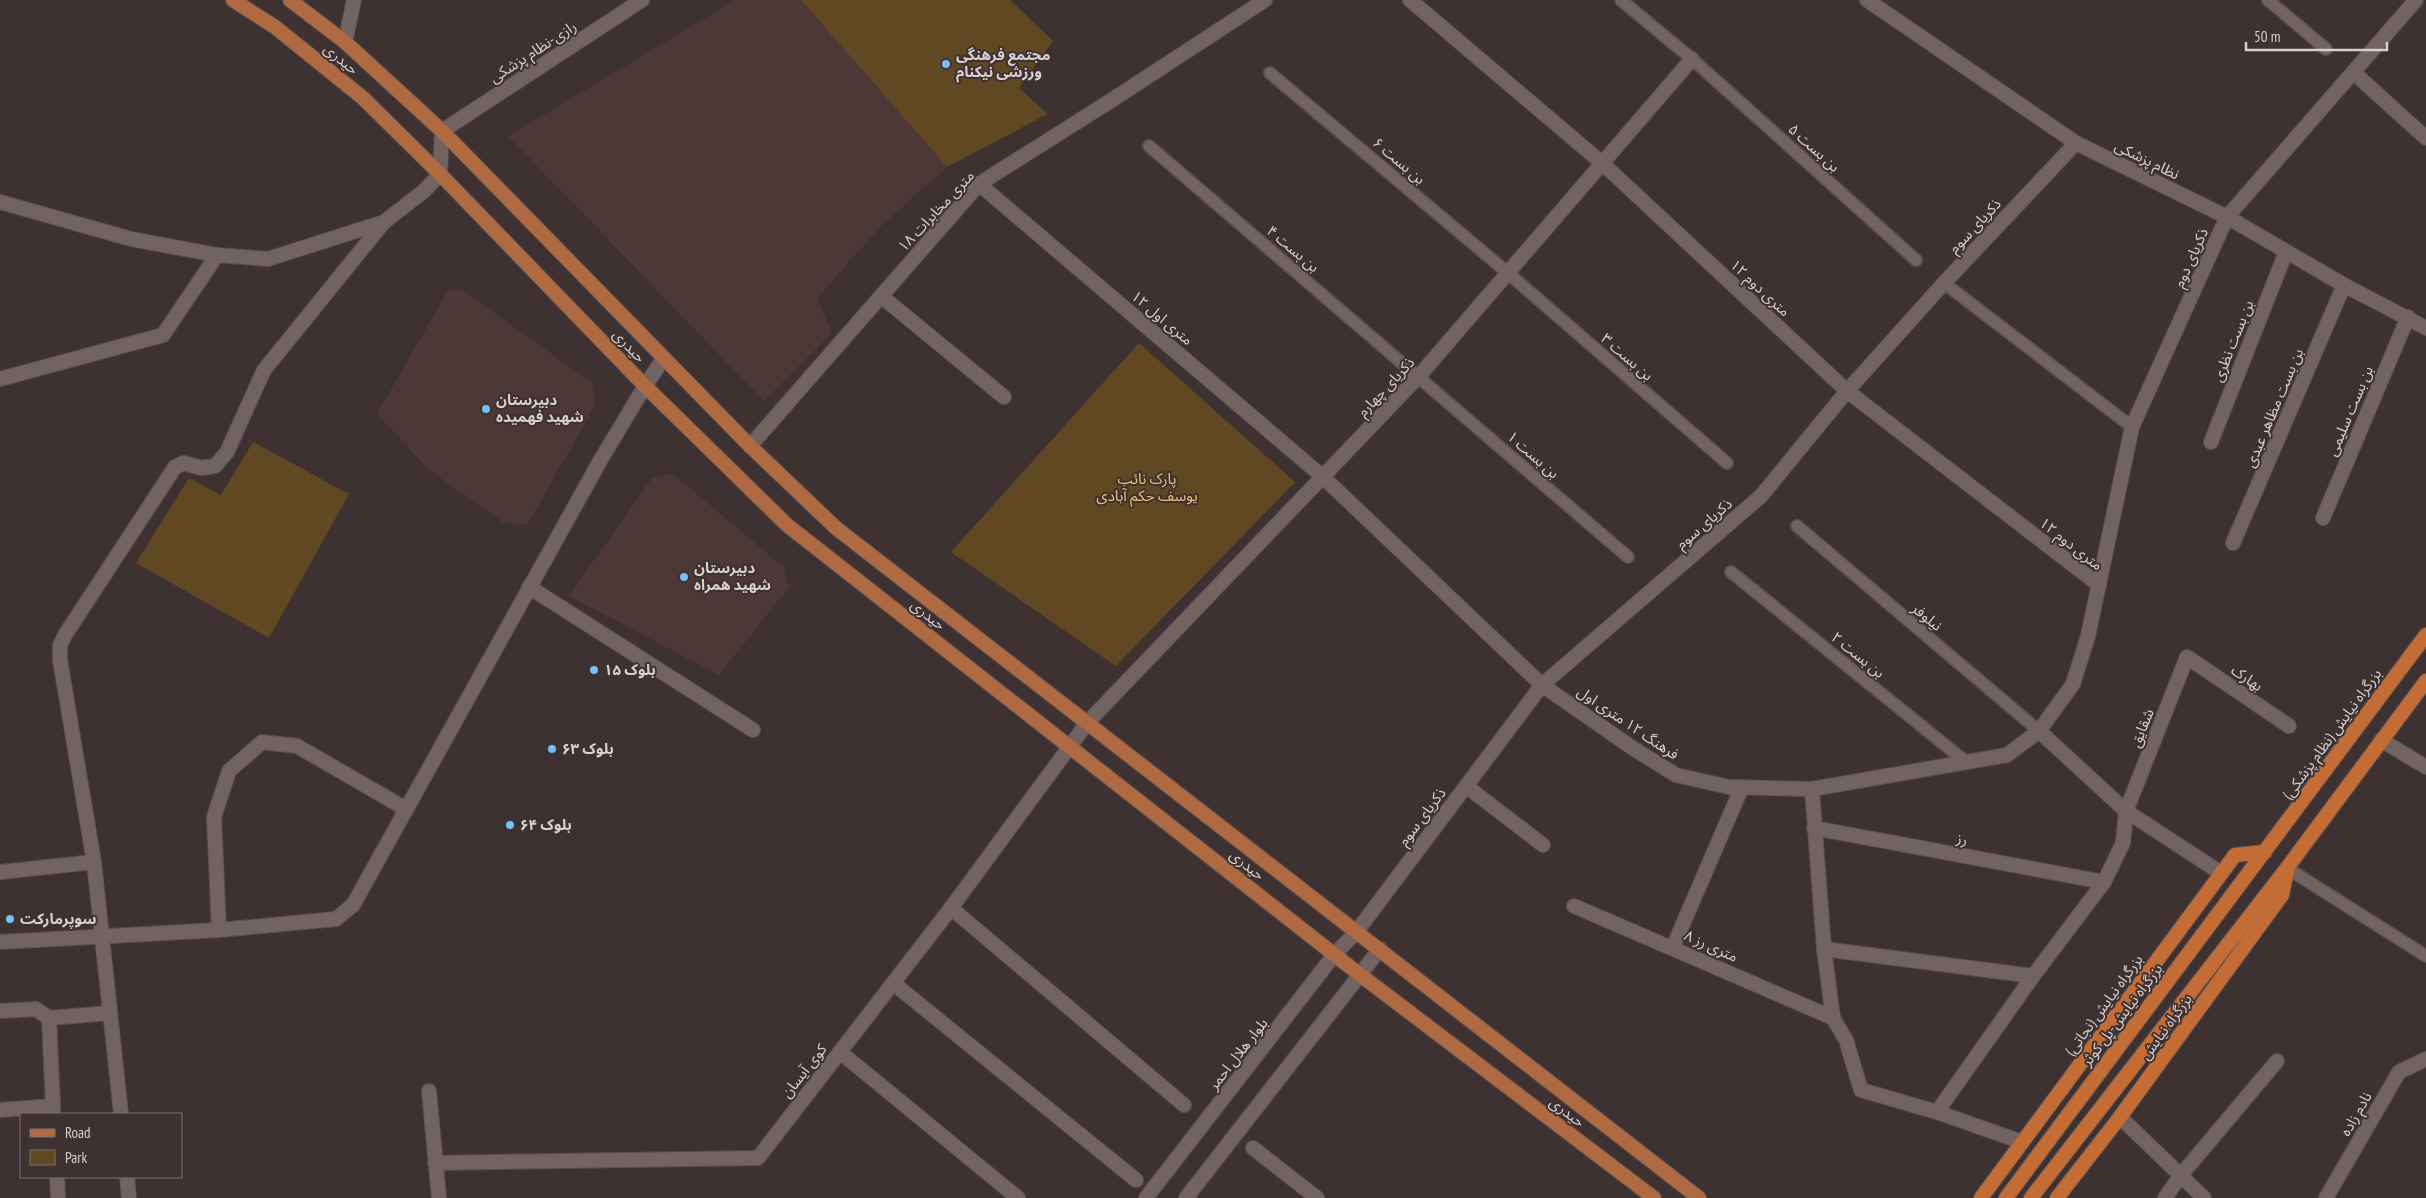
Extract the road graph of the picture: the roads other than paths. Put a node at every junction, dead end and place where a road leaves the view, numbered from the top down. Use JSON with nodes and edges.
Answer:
{"nodes":[{"id":1,"x":233,"y":0,"type":"edge"},
{"id":2,"x":290,"y":0,"type":"edge"},
{"id":3,"x":354,"y":0,"type":"edge"},
{"id":4,"x":642,"y":0,"type":"edge"},
{"id":5,"x":1265,"y":0,"type":"edge"},
{"id":6,"x":1410,"y":0,"type":"edge"},
{"id":7,"x":1621,"y":0,"type":"edge"},
{"id":8,"x":1868,"y":0,"type":"edge"},
{"id":9,"x":2268,"y":0,"type":"edge"},
{"id":10,"x":2416,"y":0,"type":"edge"},
{"id":11,"x":345,"y":42,"type":"junction"},
{"id":12,"x":2326,"y":49,"type":"dead end"},
{"id":13,"x":1692,"y":59,"type":"junction"},
{"id":14,"x":1270,"y":72,"type":"dead end"},
{"id":15,"x":2353,"y":72,"type":"junction"},
{"id":16,"x":442,"y":131,"type":"junction"},
{"id":17,"x":2426,"y":138,"type":"edge"},
{"id":18,"x":2076,"y":143,"type":"junction"},
{"id":19,"x":1148,"y":146,"type":"dead end"},
{"id":20,"x":1602,"y":163,"type":"junction"},
{"id":21,"x":440,"y":174,"type":"junction"},
{"id":22,"x":979,"y":184,"type":"junction"},
{"id":23,"x":0,"y":202,"type":"edge"},
{"id":24,"x":2227,"y":217,"type":"junction"},
{"id":25,"x":384,"y":222,"type":"junction"},
{"id":26,"x":2286,"y":252,"type":"junction"},
{"id":27,"x":217,"y":255,"type":"junction"},
{"id":28,"x":1916,"y":260,"type":"dead end"},
{"id":29,"x":1508,"y":273,"type":"junction"},
{"id":30,"x":1944,"y":283,"type":"junction"},
{"id":31,"x":2344,"y":285,"type":"junction"},
{"id":32,"x":881,"y":296,"type":"junction"},
{"id":33,"x":2408,"y":317,"type":"junction"},
{"id":34,"x":2426,"y":328,"type":"edge"},
{"id":35,"x":664,"y":358,"type":"junction"},
{"id":36,"x":1419,"y":376,"type":"junction"},
{"id":37,"x":0,"y":379,"type":"edge"},
{"id":38,"x":644,"y":386,"type":"junction"},
{"id":39,"x":1846,"y":391,"type":"junction"},
{"id":40,"x":1004,"y":396,"type":"dead end"},
{"id":41,"x":2132,"y":427,"type":"junction"},
{"id":42,"x":2211,"y":442,"type":"dead end"},
{"id":43,"x":750,"y":446,"type":"junction"},
{"id":44,"x":1727,"y":463,"type":"dead end"},
{"id":45,"x":1323,"y":477,"type":"junction"},
{"id":46,"x":2323,"y":518,"type":"dead end"},
{"id":47,"x":1797,"y":526,"type":"dead end"},
{"id":48,"x":2233,"y":542,"type":"dead end"},
{"id":49,"x":1628,"y":557,"type":"dead end"},
{"id":50,"x":1731,"y":572,"type":"dead end"},
{"id":51,"x":2099,"y":586,"type":"junction"},
{"id":52,"x":529,"y":588,"type":"junction"},
{"id":53,"x":2426,"y":635,"type":"edge"},
{"id":54,"x":2188,"y":657,"type":"joint"},
{"id":55,"x":2426,"y":681,"type":"edge"},
{"id":56,"x":1542,"y":685,"type":"junction"},
{"id":57,"x":1088,"y":723,"type":"junction"},
{"id":58,"x":2289,"y":726,"type":"dead end"},
{"id":59,"x":753,"y":730,"type":"dead end"},
{"id":60,"x":2039,"y":731,"type":"junction"},
{"id":61,"x":2382,"y":740,"type":"junction"},
{"id":62,"x":1070,"y":747,"type":"junction"},
{"id":63,"x":1966,"y":762,"type":"junction"},
{"id":64,"x":2426,"y":767,"type":"edge"},
{"id":65,"x":1466,"y":786,"type":"junction"},
{"id":66,"x":1742,"y":787,"type":"junction"},
{"id":67,"x":1812,"y":789,"type":"junction"},
{"id":68,"x":406,"y":809,"type":"junction"},
{"id":69,"x":2126,"y":811,"type":"junction"},
{"id":70,"x":1814,"y":828,"type":"junction"},
{"id":71,"x":1543,"y":845,"type":"dead end"},
{"id":72,"x":2265,"y":852,"type":"junction"},
{"id":73,"x":94,"y":862,"type":"junction"},
{"id":74,"x":2287,"y":868,"type":"junction"},
{"id":75,"x":0,"y":872,"type":"edge"},
{"id":76,"x":2222,"y":873,"type":"junction"},
{"id":77,"x":2104,"y":882,"type":"junction"},
{"id":78,"x":1574,"y":906,"type":"dead end"},
{"id":79,"x":951,"y":908,"type":"junction"},
{"id":80,"x":219,"y":930,"type":"junction"},
{"id":81,"x":1357,"y":931,"type":"junction"},
{"id":82,"x":102,"y":936,"type":"junction"},
{"id":83,"x":0,"y":942,"type":"edge"},
{"id":84,"x":1673,"y":947,"type":"junction"},
{"id":85,"x":1380,"y":949,"type":"junction"},
{"id":86,"x":1824,"y":949,"type":"junction"},
{"id":87,"x":1334,"y":955,"type":"junction"},
{"id":88,"x":2426,"y":956,"type":"edge"},
{"id":89,"x":1359,"y":974,"type":"junction"},
{"id":90,"x":2033,"y":976,"type":"junction"},
{"id":91,"x":892,"y":984,"type":"junction"},
{"id":92,"x":0,"y":1011,"type":"edge"},
{"id":93,"x":110,"y":1013,"type":"junction"},
{"id":94,"x":49,"y":1018,"type":"junction"},
{"id":95,"x":1833,"y":1018,"type":"junction"},
{"id":96,"x":840,"y":1052,"type":"junction"},
{"id":97,"x":2426,"y":1059,"type":"edge"},
{"id":98,"x":2277,"y":1061,"type":"dead end"},
{"id":99,"x":429,"y":1091,"type":"dead end"},
{"id":100,"x":1184,"y":1105,"type":"dead end"},
{"id":101,"x":0,"y":1110,"type":"edge"},
{"id":102,"x":53,"y":1110,"type":"edge"},
{"id":103,"x":1937,"y":1112,"type":"junction"},
{"id":104,"x":121,"y":1113,"type":"edge"},
{"id":105,"x":2120,"y":1117,"type":"junction"},
{"id":106,"x":2022,"y":1142,"type":"junction"},
{"id":107,"x":1253,"y":1148,"type":"dead end"},
{"id":108,"x":436,"y":1163,"type":"junction"},
{"id":109,"x":2181,"y":1176,"type":"junction"},
{"id":110,"x":57,"y":1178,"type":"edge"},
{"id":111,"x":127,"y":1178,"type":"edge"},
{"id":112,"x":1136,"y":1180,"type":"dead end"},
{"id":113,"x":58,"y":1198,"type":"edge"},
{"id":114,"x":130,"y":1198,"type":"edge"},
{"id":115,"x":439,"y":1198,"type":"edge"},
{"id":116,"x":1018,"y":1198,"type":"edge"},
{"id":117,"x":1146,"y":1198,"type":"edge"},
{"id":118,"x":1186,"y":1198,"type":"edge"},
{"id":119,"x":1317,"y":1198,"type":"edge"},
{"id":120,"x":1654,"y":1198,"type":"edge"},
{"id":121,"x":1699,"y":1198,"type":"edge"},
{"id":122,"x":1981,"y":1198,"type":"edge"},
{"id":123,"x":2006,"y":1198,"type":"edge"},
{"id":124,"x":2031,"y":1198,"type":"edge"},
{"id":125,"x":2057,"y":1198,"type":"edge"},
{"id":126,"x":2165,"y":1198,"type":"edge"},
{"id":127,"x":2204,"y":1198,"type":"edge"},
{"id":128,"x":2326,"y":1198,"type":"edge"}],
"edges":[{"from":1,"to":21,"type":"main road","name":"حیدری"},
{"from":2,"to":11,"type":"main road","name":"حیدری"},
{"from":3,"to":11,"type":"street"},
{"from":4,"to":16,"type":"street","name":"رازی-نظام پزشکی"},
{"from":5,"to":22,"type":"street","name":"۱۸ متری مخابرات"},
{"from":6,"to":20,"type":"street","name":"۱۲ متری دوم"},
{"from":7,"to":13,"type":"lane","name":"بن بست ۵"},
{"from":8,"to":18,"type":"street","name":"نظام پزشکی"},
{"from":9,"to":12,"type":"lane"},
{"from":10,"to":15,"type":"street","name":"ذکریای دوم"},
{"from":11,"to":16,"type":"main road","name":"حیدری"},
{"from":13,"to":20,"type":"street","name":"ذکریای چهارم"},
{"from":13,"to":28,"type":"lane","name":"بن بست ۵"},
{"from":14,"to":29,"type":"lane","name":"بن بست ۶"},
{"from":15,"to":17,"type":"street"},
{"from":15,"to":24,"type":"street","name":"ذکریای دوم"},
{"from":16,"to":21,"type":"street"},
{"from":16,"to":35,"type":"main road","name":"حیدری"},
{"from":18,"to":24,"type":"street","name":"نظام پزشکی"},
{"from":18,"to":30,"type":"street","name":"ذکریای سوم"},
{"from":19,"to":36,"type":"lane","name":"بن بست ۴"},
{"from":20,"to":29,"type":"street","name":"ذکریای چهارم"},
{"from":20,"to":39,"type":"street","name":"۱۲ متری دوم"},
{"from":21,"to":25,"type":"street"},
{"from":21,"to":38,"type":"main road","name":"حیدری"},
{"from":22,"to":32,"type":"street","name":"۱۸ متری مخابرات"},
{"from":22,"to":45,"type":"street","name":"۱۲ متری اول"},
{"from":23,"to":27,"type":"street"},
{"from":24,"to":26,"type":"street","name":"نظام پزشکی"},
{"from":24,"to":41,"type":"street","name":"ذکریای دوم"},
{"from":25,"to":27,"type":"street"},
{"from":25,"to":73,"type":"street"},
{"from":26,"to":31,"type":"street","name":"نظام پزشکی"},
{"from":26,"to":42,"type":"street","name":"بن بست نظری"},
{"from":27,"to":37,"type":"street"},
{"from":29,"to":36,"type":"street","name":"ذکریای چهارم"},
{"from":29,"to":44,"type":"lane","name":"بن بست ۳"},
{"from":30,"to":39,"type":"street","name":"ذکریای سوم"},
{"from":30,"to":41,"type":"lane"},
{"from":31,"to":33,"type":"street","name":"نظام پزشکی"},
{"from":31,"to":48,"type":"street","name":"بن بست مظاهر عبدی"},
{"from":32,"to":40,"type":"street"},
{"from":32,"to":43,"type":"street","name":"۱۸ متری مخابرات"},
{"from":33,"to":34,"type":"street","name":"نظام پزشکی"},
{"from":33,"to":46,"type":"street","name":"بن بست سلیمی"},
{"from":35,"to":38,"type":"street"},
{"from":35,"to":43,"type":"main road","name":"حیدری"},
{"from":36,"to":45,"type":"street","name":"ذکریای چهارم"},
{"from":36,"to":49,"type":"lane","name":"بن بست ۱"},
{"from":38,"to":52,"type":"street"},
{"from":38,"to":62,"type":"main road","name":"حیدری"},
{"from":39,"to":51,"type":"street","name":"۱۲ متری دوم"},
{"from":39,"to":56,"type":"street","name":"ذکریای سوم"},
{"from":41,"to":51,"type":"street","name":"ذکریای دوم"},
{"from":43,"to":57,"type":"main road","name":"حیدری"},
{"from":45,"to":56,"type":"street","name":"فرهنگ ۱۲ متری اول"},
{"from":45,"to":57,"type":"street","name":"ذکریای چهارم"},
{"from":47,"to":60,"type":"lane","name":"نیلوفر"},
{"from":50,"to":63,"type":"lane","name":"بن بست ۲"},
{"from":51,"to":60,"type":"street","name":"فرهنگ ۱۲ متری اول"},
{"from":52,"to":59,"type":"street"},
{"from":52,"to":68,"type":"street"},
{"from":53,"to":72,"type":"highway","name":"بزرگراه نیایش (نظام پزشکی)"},
{"from":54,"to":58,"type":"street","name":"بهارک"},
{"from":54,"to":69,"type":"street","name":"شقایق"},
{"from":55,"to":61,"type":"highway"},
{"from":56,"to":65,"type":"street","name":"ذکریای سوم"},
{"from":56,"to":66,"type":"street","name":"فرهنگ ۱۲ متری اول"},
{"from":57,"to":62,"type":"street","name":"ذکریای چهارم"},
{"from":57,"to":81,"type":"main road","name":"حیدری"},
{"from":60,"to":63,"type":"street","name":"فرهنگ ۱۲ متری اول"},
{"from":60,"to":69,"type":"street"},
{"from":61,"to":64,"type":"street"},
{"from":61,"to":74,"type":"highway"},
{"from":62,"to":79,"type":"street","name":"کوی آیسان"},
{"from":62,"to":87,"type":"main road","name":"حیدری"},
{"from":63,"to":67,"type":"street","name":"فرهنگ ۱۲ متری اول"},
{"from":65,"to":71,"type":"street"},
{"from":65,"to":81,"type":"street","name":"ذکریای سوم"},
{"from":66,"to":67,"type":"street","name":"فرهنگ ۱۲ متری اول"},
{"from":66,"to":84,"type":"street"},
{"from":67,"to":70,"type":"street"},
{"from":68,"to":80,"type":"street"},
{"from":68,"to":80,"type":"street"},
{"from":69,"to":76,"type":"street"},
{"from":69,"to":77,"type":"street","name":"شقایق"},
{"from":70,"to":77,"type":"street","name":"رز"},
{"from":70,"to":86,"type":"street"},
{"from":72,"to":76,"type":"highway","name":"بزرگراه نیایش (نجاتی)"},
{"from":72,"to":123,"type":"highway","name":"بزرگراه نیایش-پل کوثر"},
{"from":73,"to":75,"type":"street"},
{"from":73,"to":82,"type":"street"},
{"from":74,"to":88,"type":"lane"},
{"from":74,"to":105,"type":"highway","name":"بزرگراه نیایش"},
{"from":74,"to":124,"type":"highway"},
{"from":76,"to":106,"type":"highway","name":"بزرگراه نیایش (نجاتی)"},
{"from":77,"to":90,"type":"street","name":"شقایق"},
{"from":78,"to":84,"type":"street","name":"۸ متری رز"},
{"from":79,"to":91,"type":"street","name":"کوی آیسان"},
{"from":79,"to":100,"type":"street"},
{"from":80,"to":82,"type":"street"},
{"from":81,"to":85,"type":"main road","name":"حیدری"},
{"from":81,"to":87,"type":"street","name":"بلوار هلال احمر"},
{"from":82,"to":83,"type":"street"},
{"from":82,"to":93,"type":"street"},
{"from":84,"to":95,"type":"street","name":"۸ متری رز"},
{"from":85,"to":89,"type":"street"},
{"from":85,"to":121,"type":"main road","name":"حیدری"},
{"from":86,"to":90,"type":"street"},
{"from":86,"to":95,"type":"street"},
{"from":87,"to":89,"type":"main road","name":"حیدری"},
{"from":87,"to":117,"type":"street","name":"بلوار هلال احمر"},
{"from":89,"to":118,"type":"street"},
{"from":89,"to":120,"type":"main road","name":"حیدری"},
{"from":90,"to":103,"type":"street","name":"شقایق"},
{"from":91,"to":96,"type":"street","name":"کوی آیسان"},
{"from":91,"to":112,"type":"street"},
{"from":92,"to":94,"type":"street"},
{"from":93,"to":94,"type":"street"},
{"from":93,"to":104,"type":"street"},
{"from":94,"to":102,"type":"street"},
{"from":95,"to":103,"type":"street"},
{"from":96,"to":108,"type":"street","name":"کوی آیسان"},
{"from":96,"to":116,"type":"street"},
{"from":97,"to":128,"type":"street","name":"نادم زاده"},
{"from":98,"to":109,"type":"street"},
{"from":99,"to":108,"type":"street"},
{"from":101,"to":102,"type":"street"},
{"from":103,"to":106,"type":"street"},
{"from":105,"to":109,"type":"street"},
{"from":105,"to":125,"type":"highway","name":"بزرگراه نیایش"},
{"from":106,"to":122,"type":"highway","name":"بزرگراه نیایش (نجاتی)"},
{"from":107,"to":119,"type":"street"},
{"from":108,"to":115,"type":"street"},
{"from":109,"to":126,"type":"street"},
{"from":109,"to":127,"type":"street"},
{"from":110,"to":113,"type":"street"},
{"from":111,"to":114,"type":"street"}]}
